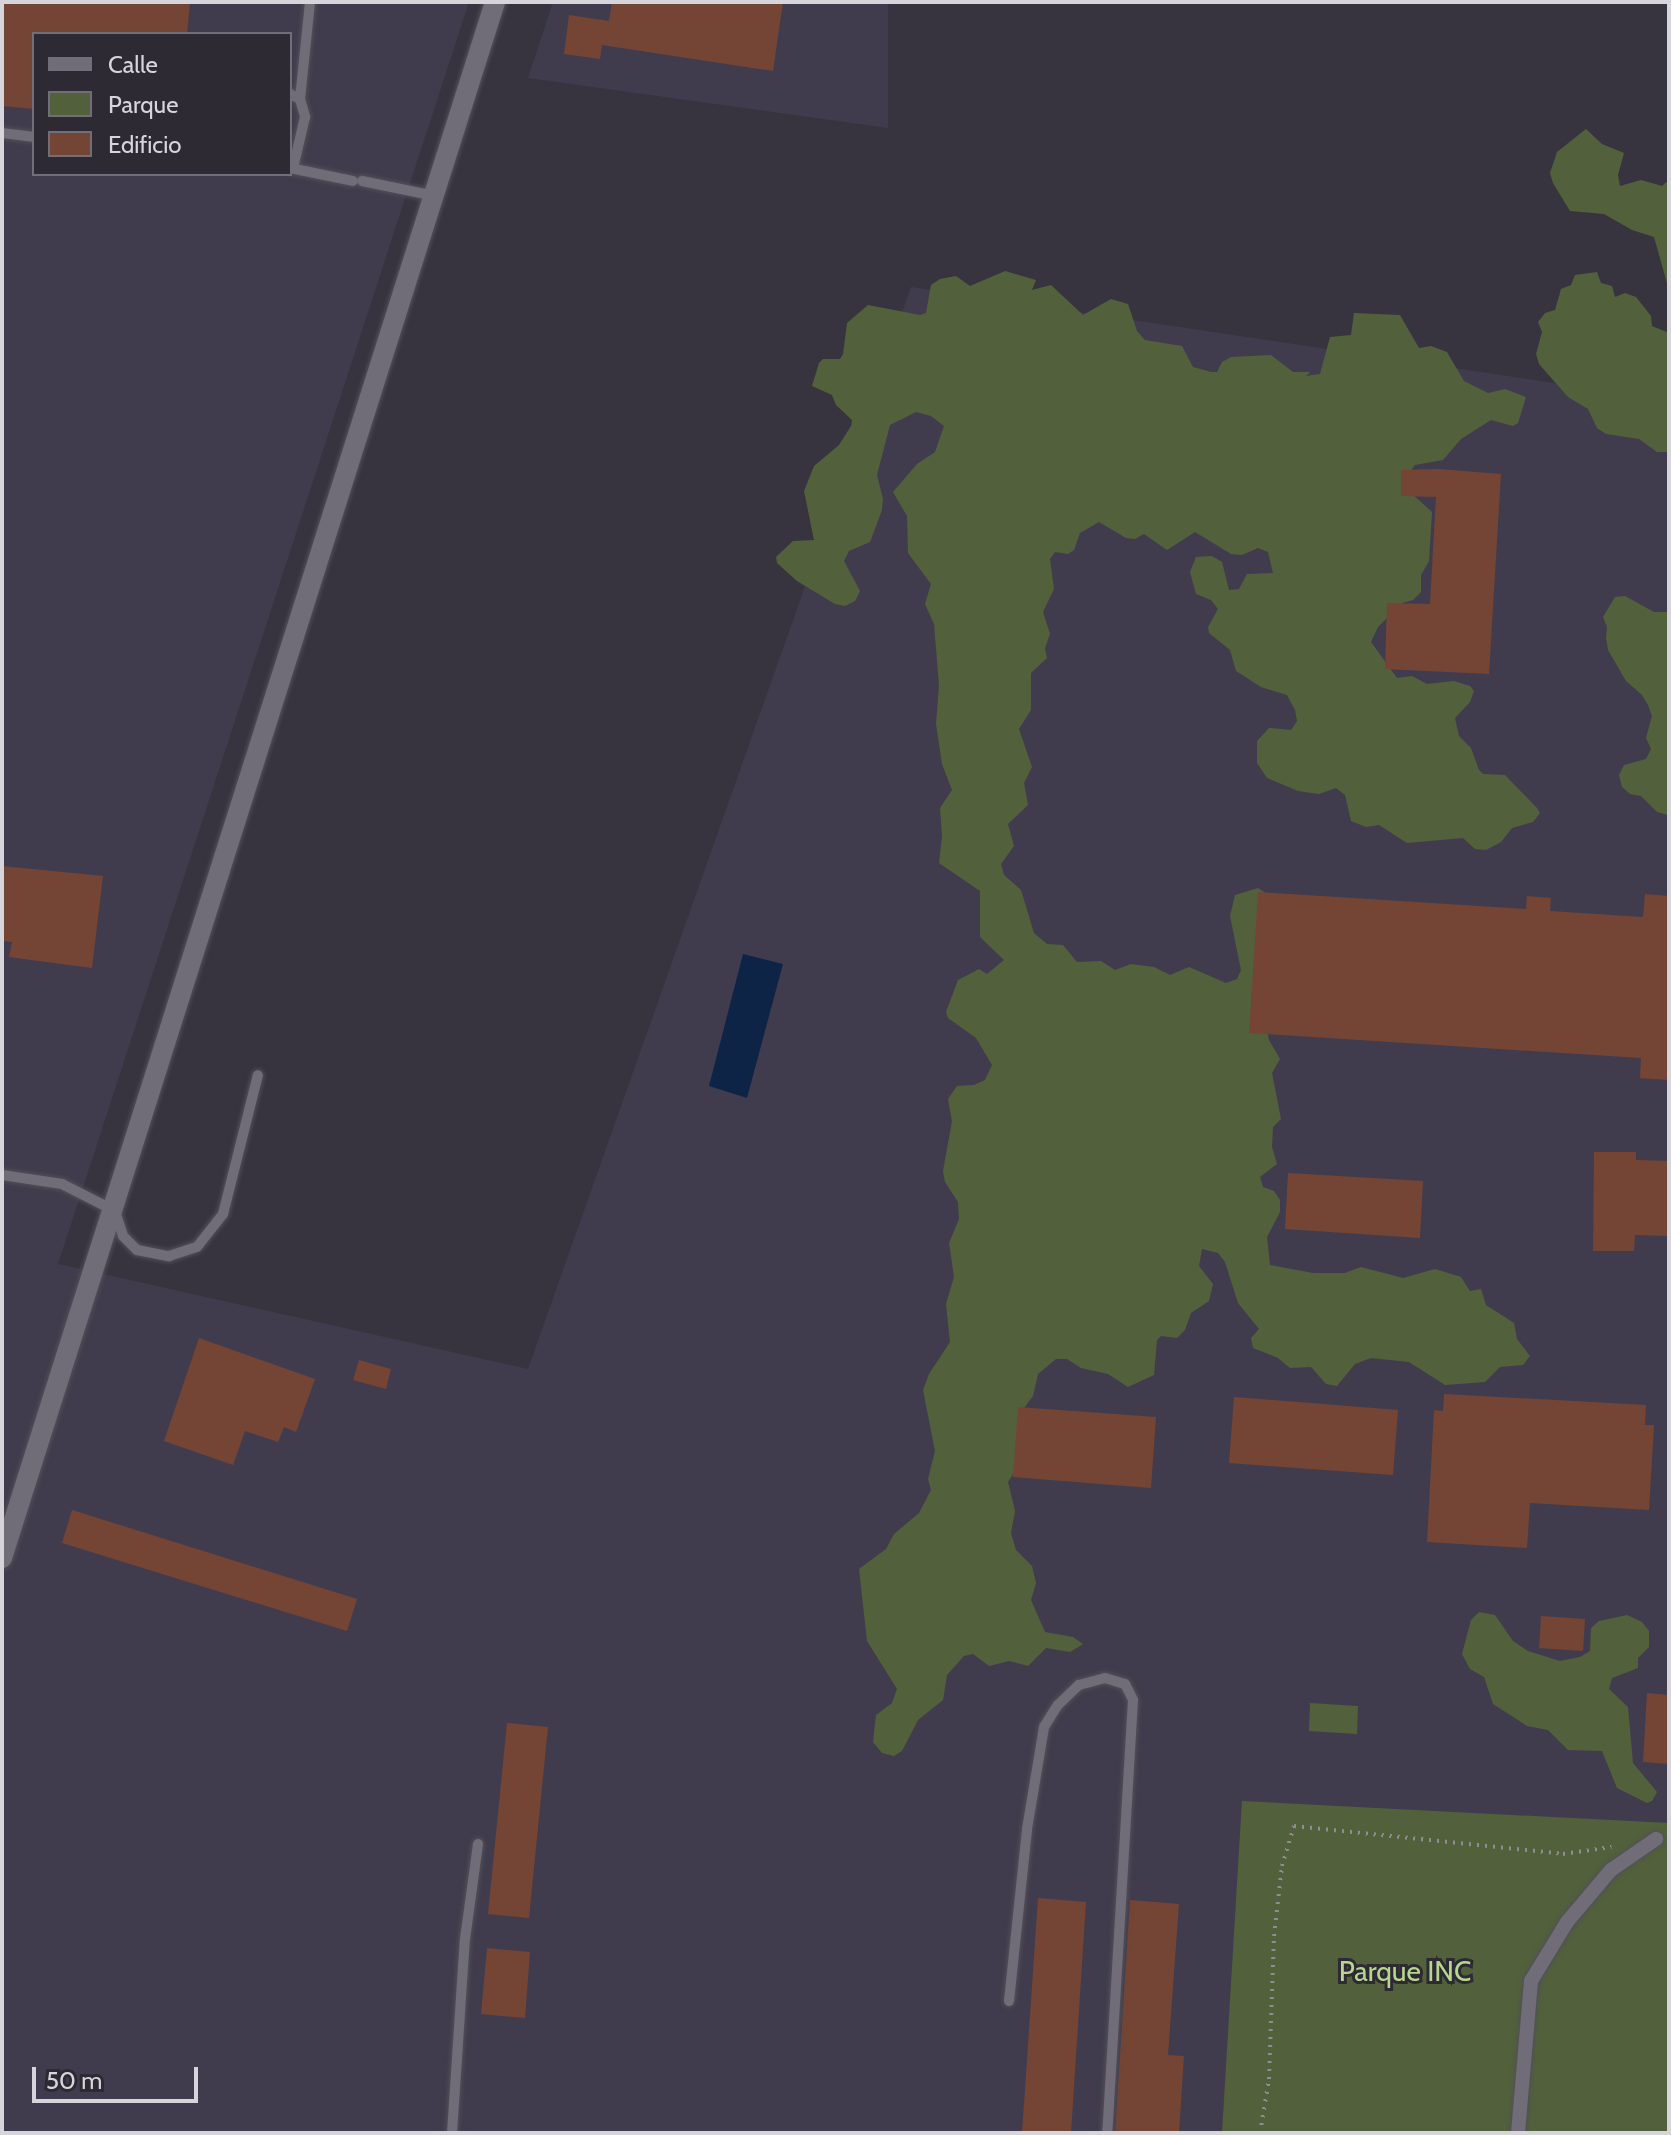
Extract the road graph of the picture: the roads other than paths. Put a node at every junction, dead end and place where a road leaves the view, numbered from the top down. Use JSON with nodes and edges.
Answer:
{"nodes":[{"id":1,"x":310,"y":2,"type":"edge"},
{"id":2,"x":495,"y":2,"type":"edge"},
{"id":3,"x":295,"y":96,"type":"edge"},
{"id":4,"x":2,"y":133,"type":"edge"},
{"id":5,"x":32,"y":137,"type":"edge"},
{"id":6,"x":292,"y":168,"type":"edge"},
{"id":7,"x":435,"y":196,"type":"junction"},
{"id":8,"x":258,"y":1075,"type":"dead end"},
{"id":9,"x":2,"y":1175,"type":"edge"},
{"id":10,"x":115,"y":1211,"type":"junction"},
{"id":11,"x":2,"y":1558,"type":"edge"},
{"id":12,"x":1656,"y":1839,"type":"dead end"},
{"id":13,"x":478,"y":1844,"type":"dead end"},
{"id":14,"x":1009,"y":2001,"type":"dead end"},
{"id":15,"x":452,"y":2133,"type":"edge"},
{"id":16,"x":1107,"y":2133,"type":"edge"},
{"id":17,"x":1518,"y":2133,"type":"edge"}],
"edges":[{"from":1,"to":3,"type":"lane"},
{"from":2,"to":7,"type":"street"},
{"from":3,"to":6,"type":"lane"},
{"from":4,"to":5,"type":"lane"},
{"from":6,"to":7,"type":"lane"},
{"from":7,"to":10,"type":"street"},
{"from":8,"to":10,"type":"lane"},
{"from":9,"to":10,"type":"lane"},
{"from":10,"to":11,"type":"street"},
{"from":12,"to":17,"type":"street"},
{"from":13,"to":15,"type":"lane"},
{"from":14,"to":16,"type":"lane"}]}
